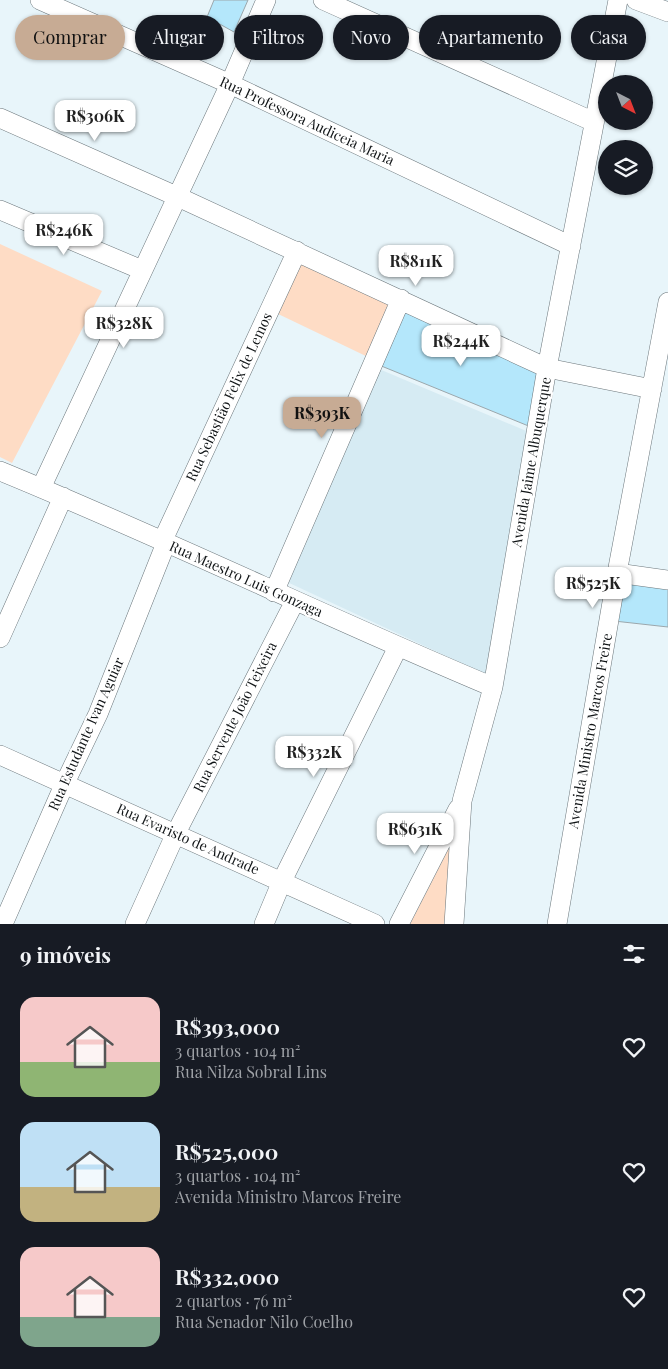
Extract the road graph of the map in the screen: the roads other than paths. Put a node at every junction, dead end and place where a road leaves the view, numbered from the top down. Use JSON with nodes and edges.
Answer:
{"nodes":[{"id":1,"x":40,"y":0,"type":"edge"},
{"id":2,"x":266,"y":0,"type":"edge"},
{"id":3,"x":323,"y":0,"type":"edge"},
{"id":4,"x":618,"y":0,"type":"edge"},
{"id":5,"x":636,"y":0,"type":"edge"},
{"id":6,"x":668,"y":12,"type":"edge"},
{"id":7,"x":230,"y":84,"type":"junction"},
{"id":8,"x":0,"y":118,"type":"edge"},
{"id":9,"x":594,"y":122,"type":"junction"},
{"id":10,"x":176,"y":196,"type":"junction"},
{"id":11,"x":0,"y":210,"type":"edge"},
{"id":12,"x":571,"y":246,"type":"junction"},
{"id":13,"x":297,"y":251,"type":"junction"},
{"id":14,"x":142,"y":270,"type":"junction"},
{"id":15,"x":401,"y":299,"type":"junction"},
{"id":16,"x":668,"y":302,"type":"edge"},
{"id":17,"x":547,"y":368,"type":"junction"},
{"id":18,"x":652,"y":389,"type":"junction"},
{"id":19,"x":0,"y":471,"type":"edge"},
{"id":20,"x":41,"y":488,"type":"junction"},
{"id":21,"x":63,"y":497,"type":"junction"},
{"id":22,"x":164,"y":542,"type":"junction"},
{"id":23,"x":617,"y":573,"type":"junction"},
{"id":24,"x":668,"y":580,"type":"edge"},
{"id":25,"x":274,"y":592,"type":"junction"},
{"id":26,"x":295,"y":601,"type":"junction"},
{"id":27,"x":0,"y":638,"type":"edge"},
{"id":28,"x":398,"y":647,"type":"junction"},
{"id":29,"x":493,"y":687,"type":"junction"},
{"id":30,"x":0,"y":755,"type":"edge"},
{"id":31,"x":64,"y":785,"type":"junction"},
{"id":32,"x":462,"y":801,"type":"junction"},
{"id":33,"x":176,"y":833,"type":"junction"},
{"id":34,"x":282,"y":881,"type":"junction"},
{"id":35,"x":3,"y":924,"type":"edge"},
{"id":36,"x":135,"y":924,"type":"edge"},
{"id":37,"x":264,"y":924,"type":"edge"},
{"id":38,"x":375,"y":924,"type":"edge"},
{"id":39,"x":399,"y":924,"type":"edge"},
{"id":40,"x":454,"y":924,"type":"edge"},
{"id":41,"x":557,"y":924,"type":"edge"}],
"edges":[{"from":1,"to":7,"type":"street","name":"Rua Professora Audiceia Maria"},
{"from":2,"to":7,"type":"street"},
{"from":3,"to":9,"type":"street"},
{"from":4,"to":9,"type":"street","name":"Avenida Jaime Albuquerque"},
{"from":5,"to":6,"type":"street"},
{"from":7,"to":10,"type":"street"},
{"from":7,"to":12,"type":"street","name":"Rua Professora Audiceia Maria"},
{"from":8,"to":10,"type":"street"},
{"from":9,"to":12,"type":"street","name":"Avenida Jaime Albuquerque"},
{"from":10,"to":13,"type":"street"},
{"from":10,"to":14,"type":"street"},
{"from":11,"to":14,"type":"street"},
{"from":12,"to":17,"type":"street","name":"Avenida Jaime Albuquerque"},
{"from":13,"to":15,"type":"street"},
{"from":13,"to":22,"type":"street","name":"Rua Sebastião Felix de Lemos"},
{"from":14,"to":20,"type":"street"},
{"from":15,"to":17,"type":"street"},
{"from":15,"to":25,"type":"street"},
{"from":16,"to":18,"type":"street","name":"Avenida Ministro Marcos Freire"},
{"from":17,"to":18,"type":"street"},
{"from":17,"to":29,"type":"street","name":"Avenida Jaime Albuquerque"},
{"from":18,"to":23,"type":"street","name":"Avenida Ministro Marcos Freire"},
{"from":19,"to":20,"type":"street","name":"Rua Maestro Luis Gonzaga"},
{"from":20,"to":21,"type":"street","name":"Rua Maestro Luis Gonzaga"},
{"from":21,"to":22,"type":"street","name":"Rua Maestro Luis Gonzaga"},
{"from":21,"to":27,"type":"street"},
{"from":22,"to":25,"type":"street","name":"Rua Maestro Luis Gonzaga"},
{"from":22,"to":31,"type":"street","name":"Rua Estudante Ivan Aguiar"},
{"from":23,"to":24,"type":"street"},
{"from":23,"to":41,"type":"street","name":"Avenida Ministro Marcos Freire"},
{"from":25,"to":26,"type":"street","name":"Rua Maestro Luis Gonzaga"},
{"from":26,"to":28,"type":"street","name":"Rua Maestro Luis Gonzaga"},
{"from":26,"to":33,"type":"street","name":"Rua Servente João Teixeira"},
{"from":28,"to":29,"type":"street","name":"Rua Maestro Luis Gonzaga"},
{"from":28,"to":34,"type":"street"},
{"from":29,"to":32,"type":"street","name":"Avenida Jaime Albuquerque"},
{"from":30,"to":31,"type":"street","name":"Rua Evaristo de Andrade"},
{"from":31,"to":33,"type":"street","name":"Rua Evaristo de Andrade"},
{"from":31,"to":35,"type":"street","name":"Rua Estudante Ivan Aguiar"},
{"from":32,"to":39,"type":"street"},
{"from":32,"to":40,"type":"street","name":"Avenida Jaime Albuquerque"},
{"from":33,"to":34,"type":"street","name":"Rua Evaristo de Andrade"},
{"from":33,"to":36,"type":"street","name":"Rua Servente João Teixeira"},
{"from":34,"to":37,"type":"street"},
{"from":34,"to":38,"type":"street","name":"Rua Evaristo de Andrade"}]}
